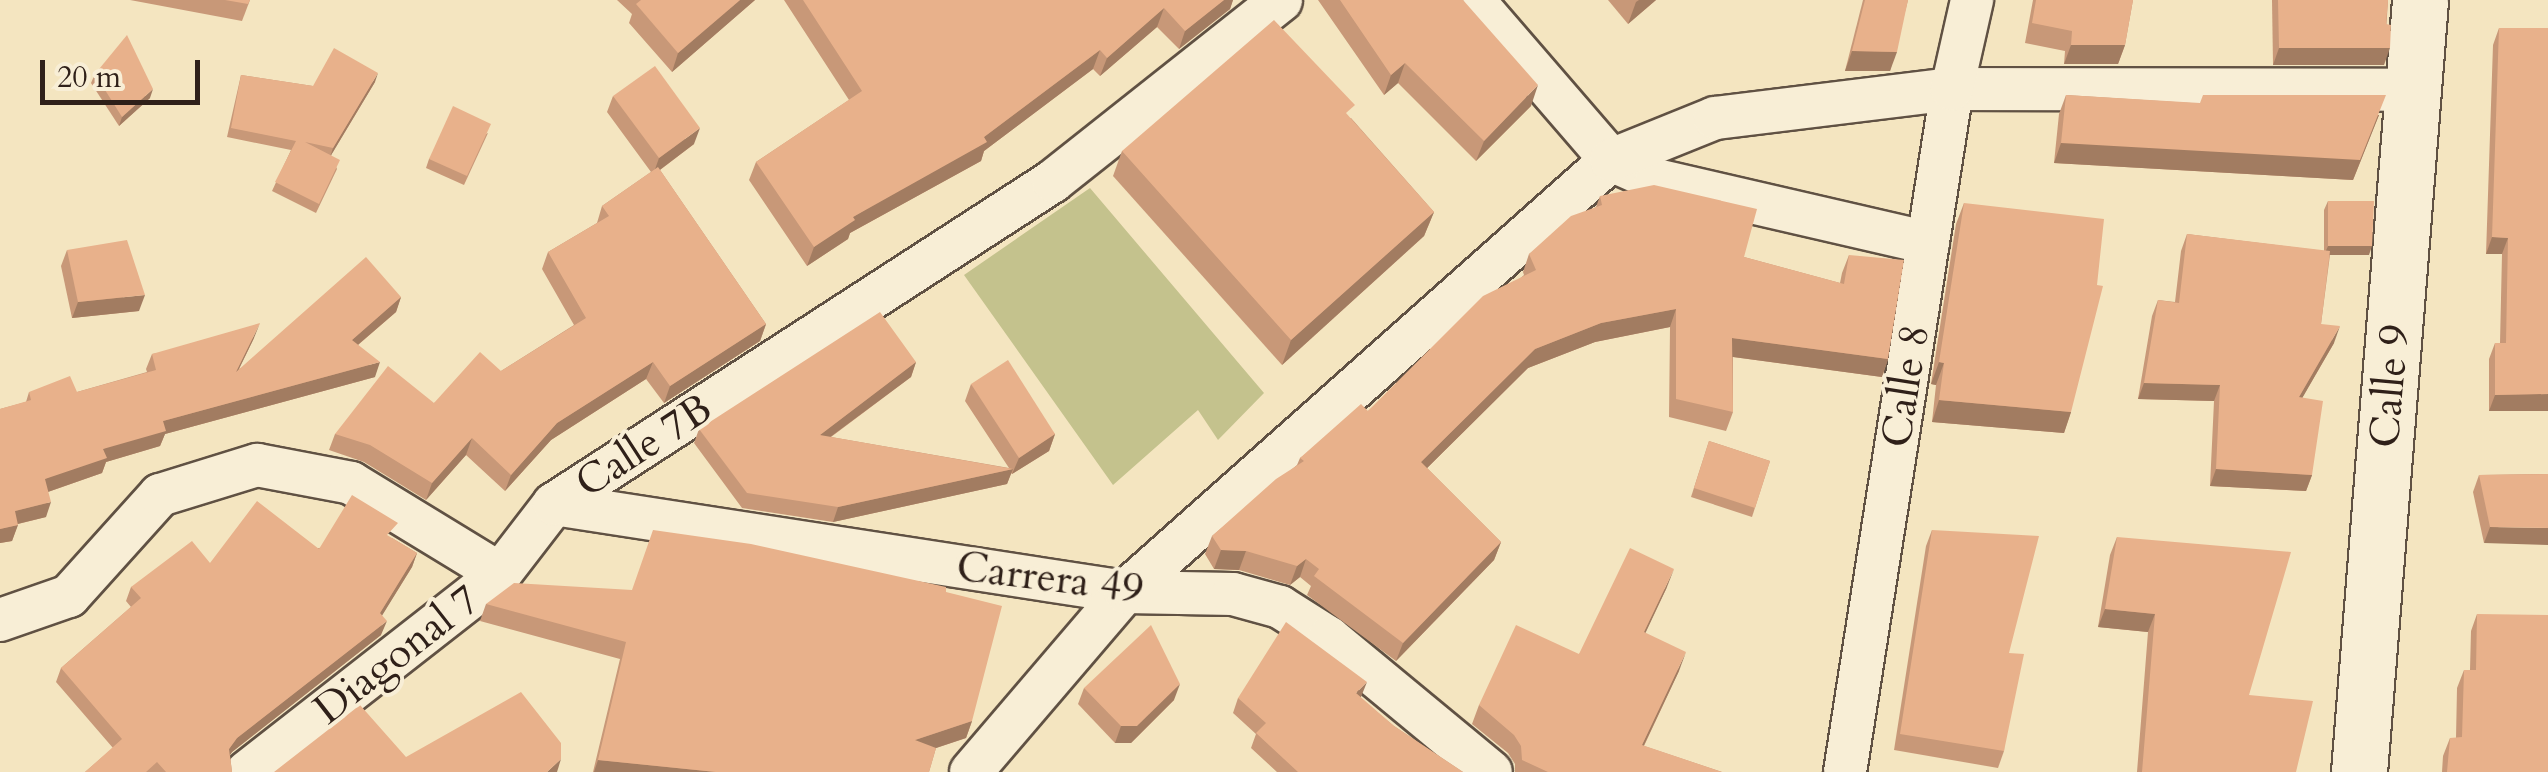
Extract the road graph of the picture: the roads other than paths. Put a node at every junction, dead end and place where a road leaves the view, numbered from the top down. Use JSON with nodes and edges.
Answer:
{"nodes":[{"id":1,"x":1281,"y":0,"type":"edge"},
{"id":2,"x":1473,"y":0,"type":"edge"},
{"id":3,"x":1972,"y":0,"type":"edge"},
{"id":4,"x":2420,"y":0,"type":"edge"},
{"id":5,"x":1952,"y":89,"type":"junction"},
{"id":6,"x":2414,"y":90,"type":"junction"},
{"id":7,"x":1611,"y":160,"type":"junction"},
{"id":8,"x":1928,"y":242,"type":"junction"},
{"id":9,"x":554,"y":504,"type":"junction"},
{"id":10,"x":500,"y":574,"type":"junction"},
{"id":11,"x":1125,"y":592,"type":"junction"},
{"id":12,"x":0,"y":620,"type":"edge"},
{"id":13,"x":247,"y":772,"type":"edge"},
{"id":14,"x":971,"y":772,"type":"edge"},
{"id":15,"x":1491,"y":772,"type":"edge"},
{"id":16,"x":1845,"y":772,"type":"edge"},
{"id":17,"x":2359,"y":772,"type":"edge"}],
"edges":[{"from":1,"to":9,"type":"street","name":"Calle 7B"},
{"from":2,"to":7,"type":"street"},
{"from":3,"to":5,"type":"street","name":"Calle 8"},
{"from":4,"to":6,"type":"street","name":"Calle 9"},
{"from":5,"to":6,"type":"street"},
{"from":5,"to":7,"type":"street"},
{"from":5,"to":8,"type":"street","name":"Calle 8"},
{"from":6,"to":17,"type":"street","name":"Calle 9"},
{"from":7,"to":8,"type":"street"},
{"from":7,"to":11,"type":"street"},
{"from":8,"to":16,"type":"street","name":"Calle 8"},
{"from":9,"to":10,"type":"street","name":"Calle 7B"},
{"from":9,"to":11,"type":"street","name":"Carrera 49"},
{"from":10,"to":12,"type":"street"},
{"from":10,"to":13,"type":"street","name":"Diagonal 7"},
{"from":11,"to":14,"type":"street"},
{"from":11,"to":15,"type":"street","name":"Carrera 49"}]}
